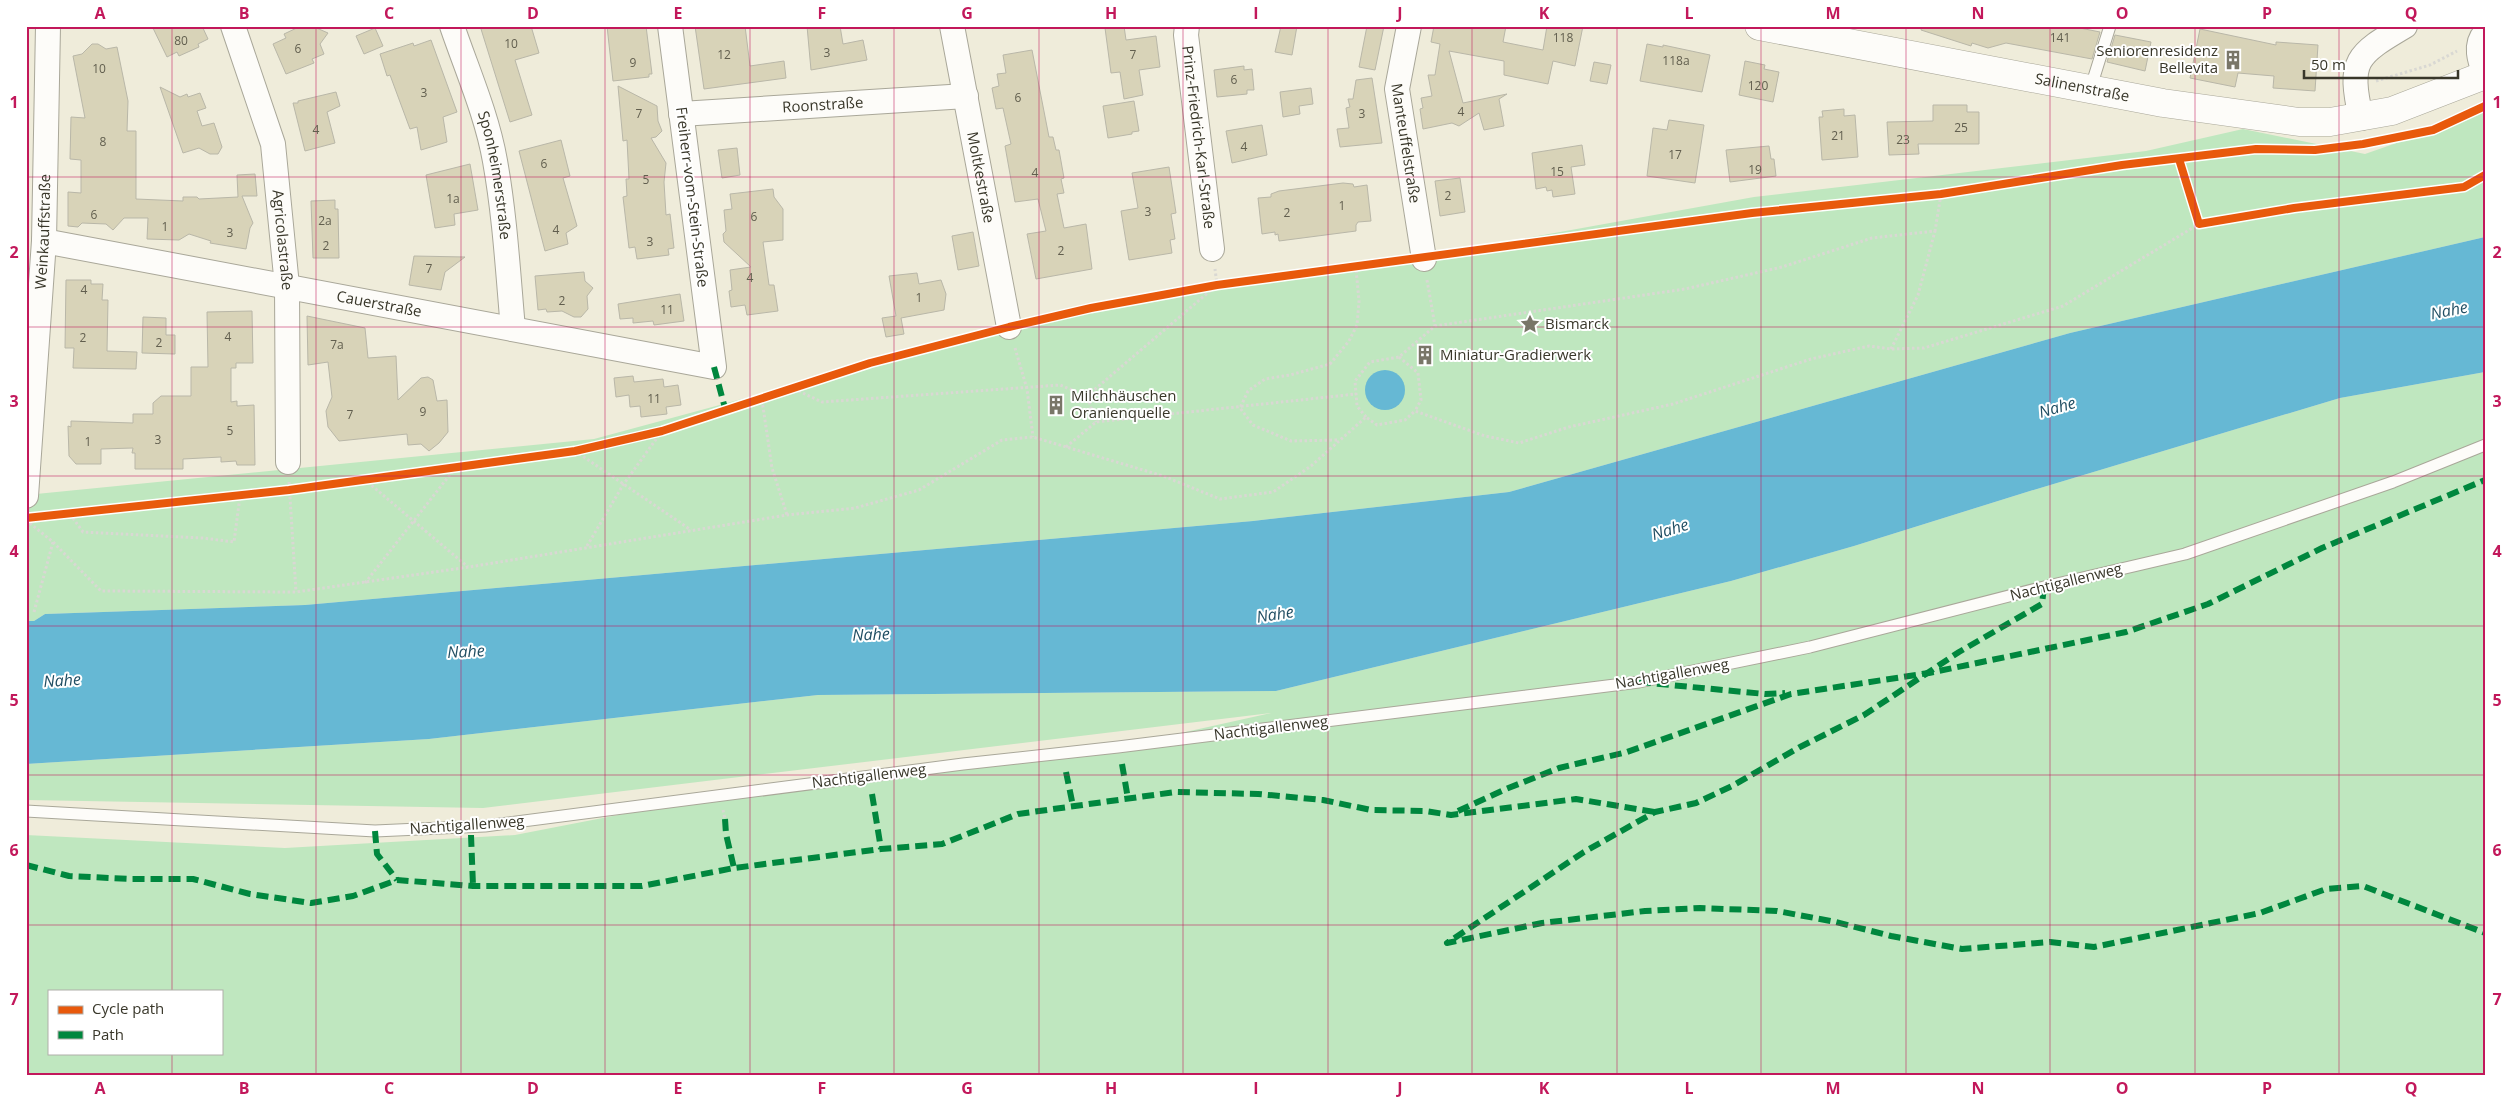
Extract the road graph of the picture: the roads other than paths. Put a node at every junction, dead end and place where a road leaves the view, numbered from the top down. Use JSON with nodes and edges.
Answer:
{"nodes":[{"id":1,"x":48,"y":26,"type":"edge"},
{"id":2,"x":234,"y":26,"type":"edge"},
{"id":3,"x":452,"y":26,"type":"edge"},
{"id":4,"x":670,"y":26,"type":"edge"},
{"id":5,"x":952,"y":26,"type":"edge"},
{"id":6,"x":1187,"y":26,"type":"edge"},
{"id":7,"x":1409,"y":26,"type":"edge"},
{"id":8,"x":1759,"y":26,"type":"edge"},
{"id":9,"x":2110,"y":26,"type":"edge"},
{"id":10,"x":2405,"y":26,"type":"edge"},
{"id":11,"x":1826,"y":33,"type":"edge"},
{"id":12,"x":2482,"y":36,"type":"edge"},
{"id":13,"x":2485,"y":75,"type":"edge"},
{"id":14,"x":2090,"y":90,"type":"junction"},
{"id":15,"x":966,"y":96,"type":"junction"},
{"id":16,"x":681,"y":114,"type":"junction"},
{"id":17,"x":2362,"y":118,"type":"junction"},
{"id":18,"x":44,"y":241,"type":"junction"},
{"id":19,"x":1212,"y":249,"type":"dead end"},
{"id":20,"x":1424,"y":259,"type":"road end"},
{"id":21,"x":287,"y":286,"type":"junction"},
{"id":22,"x":1009,"y":327,"type":"road end"},
{"id":23,"x":513,"y":329,"type":"junction"},
{"id":24,"x":714,"y":367,"type":"joint"},
{"id":25,"x":2485,"y":445,"type":"edge"},
{"id":26,"x":288,"y":462,"type":"dead end"},
{"id":27,"x":26,"y":496,"type":"edge"},
{"id":28,"x":26,"y":811,"type":"edge"}],
"edges":[{"from":1,"to":18,"type":"street","name":"Weinkauffstraße"},
{"from":2,"to":21,"type":"street","name":"Agricolastraße"},
{"from":3,"to":23,"type":"street","name":"Sponheimerstraße"},
{"from":4,"to":16,"type":"street","name":"Freiherr-vom-Stein-Straße"},
{"from":5,"to":15,"type":"street","name":"Moltkestraße"},
{"from":6,"to":19,"type":"street","name":"Prinz-Friedrich-Karl-Straße"},
{"from":7,"to":20,"type":"street","name":"Manteuffelstraße"},
{"from":8,"to":11,"type":"main road","name":"Salinenstraße"},
{"from":9,"to":14,"type":"lane"},
{"from":10,"to":17,"type":"street"},
{"from":11,"to":14,"type":"main road","name":"Salinenstraße"},
{"from":12,"to":13,"type":"street"},
{"from":13,"to":17,"type":"main road","name":"Salinenstraße"},
{"from":14,"to":17,"type":"main road","name":"Salinenstraße"},
{"from":15,"to":16,"type":"street","name":"Roonstraße"},
{"from":15,"to":22,"type":"street","name":"Moltkestraße"},
{"from":16,"to":24,"type":"street","name":"Freiherr-vom-Stein-Straße"},
{"from":18,"to":21,"type":"street","name":"Cauerstraße"},
{"from":18,"to":27,"type":"street","name":"Weinkauffstraße"},
{"from":21,"to":23,"type":"street","name":"Cauerstraße"},
{"from":21,"to":26,"type":"street","name":"Agricolastraße"},
{"from":23,"to":24,"type":"street","name":"Cauerstraße"},
{"from":25,"to":28,"type":"lane","name":"Nachtigallenweg"}]}
